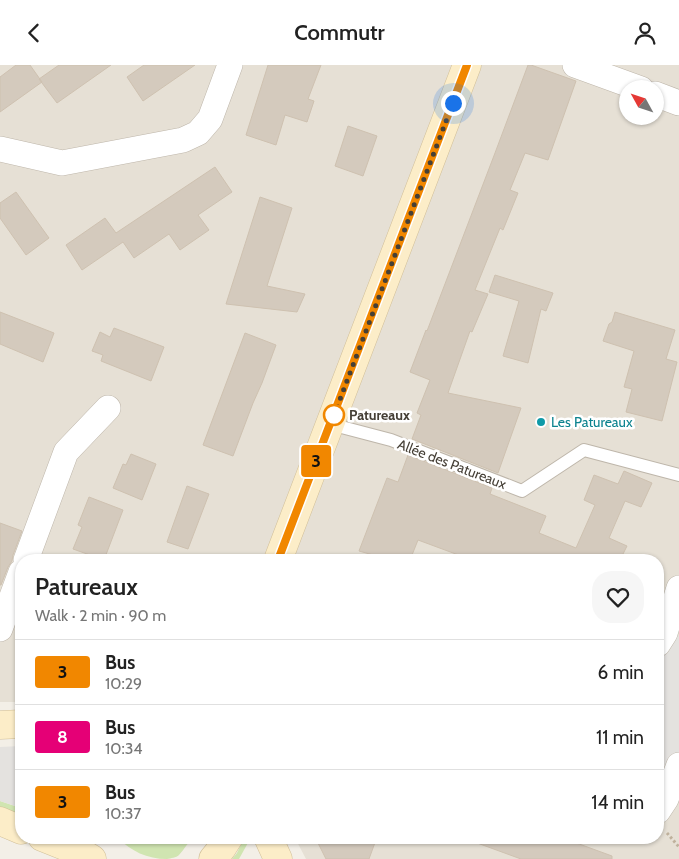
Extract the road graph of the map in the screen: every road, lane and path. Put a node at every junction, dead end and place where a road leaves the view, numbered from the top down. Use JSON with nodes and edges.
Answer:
{"nodes":[{"id":1,"x":230,"y":65,"type":"edge"},
{"id":2,"x":467,"y":65,"type":"edge"},
{"id":3,"x":575,"y":65,"type":"edge"},
{"id":4,"x":619,"y":81,"type":"edge"},
{"id":5,"x":664,"y":97,"type":"edge"},
{"id":6,"x":679,"y":103,"type":"edge"},
{"id":7,"x":0,"y":149,"type":"edge"},
{"id":8,"x":108,"y":408,"type":"dead end"},
{"id":9,"x":330,"y":424,"type":"junction"},
{"id":10,"x":679,"y":475,"type":"edge"},
{"id":11,"x":28,"y":554,"type":"edge"},
{"id":12,"x":280,"y":554,"type":"edge"},
{"id":13,"x":15,"y":588,"type":"edge"},
{"id":14,"x":679,"y":588,"type":"edge"},
{"id":15,"x":0,"y":629,"type":"edge"},
{"id":16,"x":667,"y":642,"type":"edge"},
{"id":17,"x":15,"y":724,"type":"edge"},
{"id":18,"x":0,"y":725,"type":"edge"},
{"id":19,"x":679,"y":765,"type":"edge"},
{"id":20,"x":664,"y":802,"type":"edge"},
{"id":21,"x":0,"y":821,"type":"edge"},
{"id":22,"x":15,"y":827,"type":"edge"},
{"id":23,"x":60,"y":844,"type":"edge"},
{"id":24,"x":95,"y":844,"type":"edge"},
{"id":25,"x":225,"y":844,"type":"edge"},
{"id":26,"x":271,"y":844,"type":"edge"},
{"id":27,"x":92,"y":859,"type":"edge"},
{"id":28,"x":100,"y":859,"type":"edge"},
{"id":29,"x":213,"y":859,"type":"edge"},
{"id":30,"x":278,"y":859,"type":"edge"}],
"edges":[{"from":1,"to":7,"type":"street"},
{"from":2,"to":9,"type":"main road"},
{"from":3,"to":4,"type":"street"},
{"from":5,"to":6,"type":"street"},
{"from":8,"to":11,"type":"street"},
{"from":9,"to":10,"type":"lane","name":"Allée des Patureaux"},
{"from":9,"to":12,"type":"main road"},
{"from":13,"to":15,"type":"street"},
{"from":14,"to":16,"type":"street"},
{"from":17,"to":18,"type":"main road"},
{"from":19,"to":20,"type":"street"},
{"from":21,"to":22,"type":"main road"},
{"from":23,"to":27,"type":"main road"},
{"from":24,"to":28,"type":"main road"},
{"from":25,"to":29,"type":"main road"},
{"from":26,"to":30,"type":"main road"}]}
